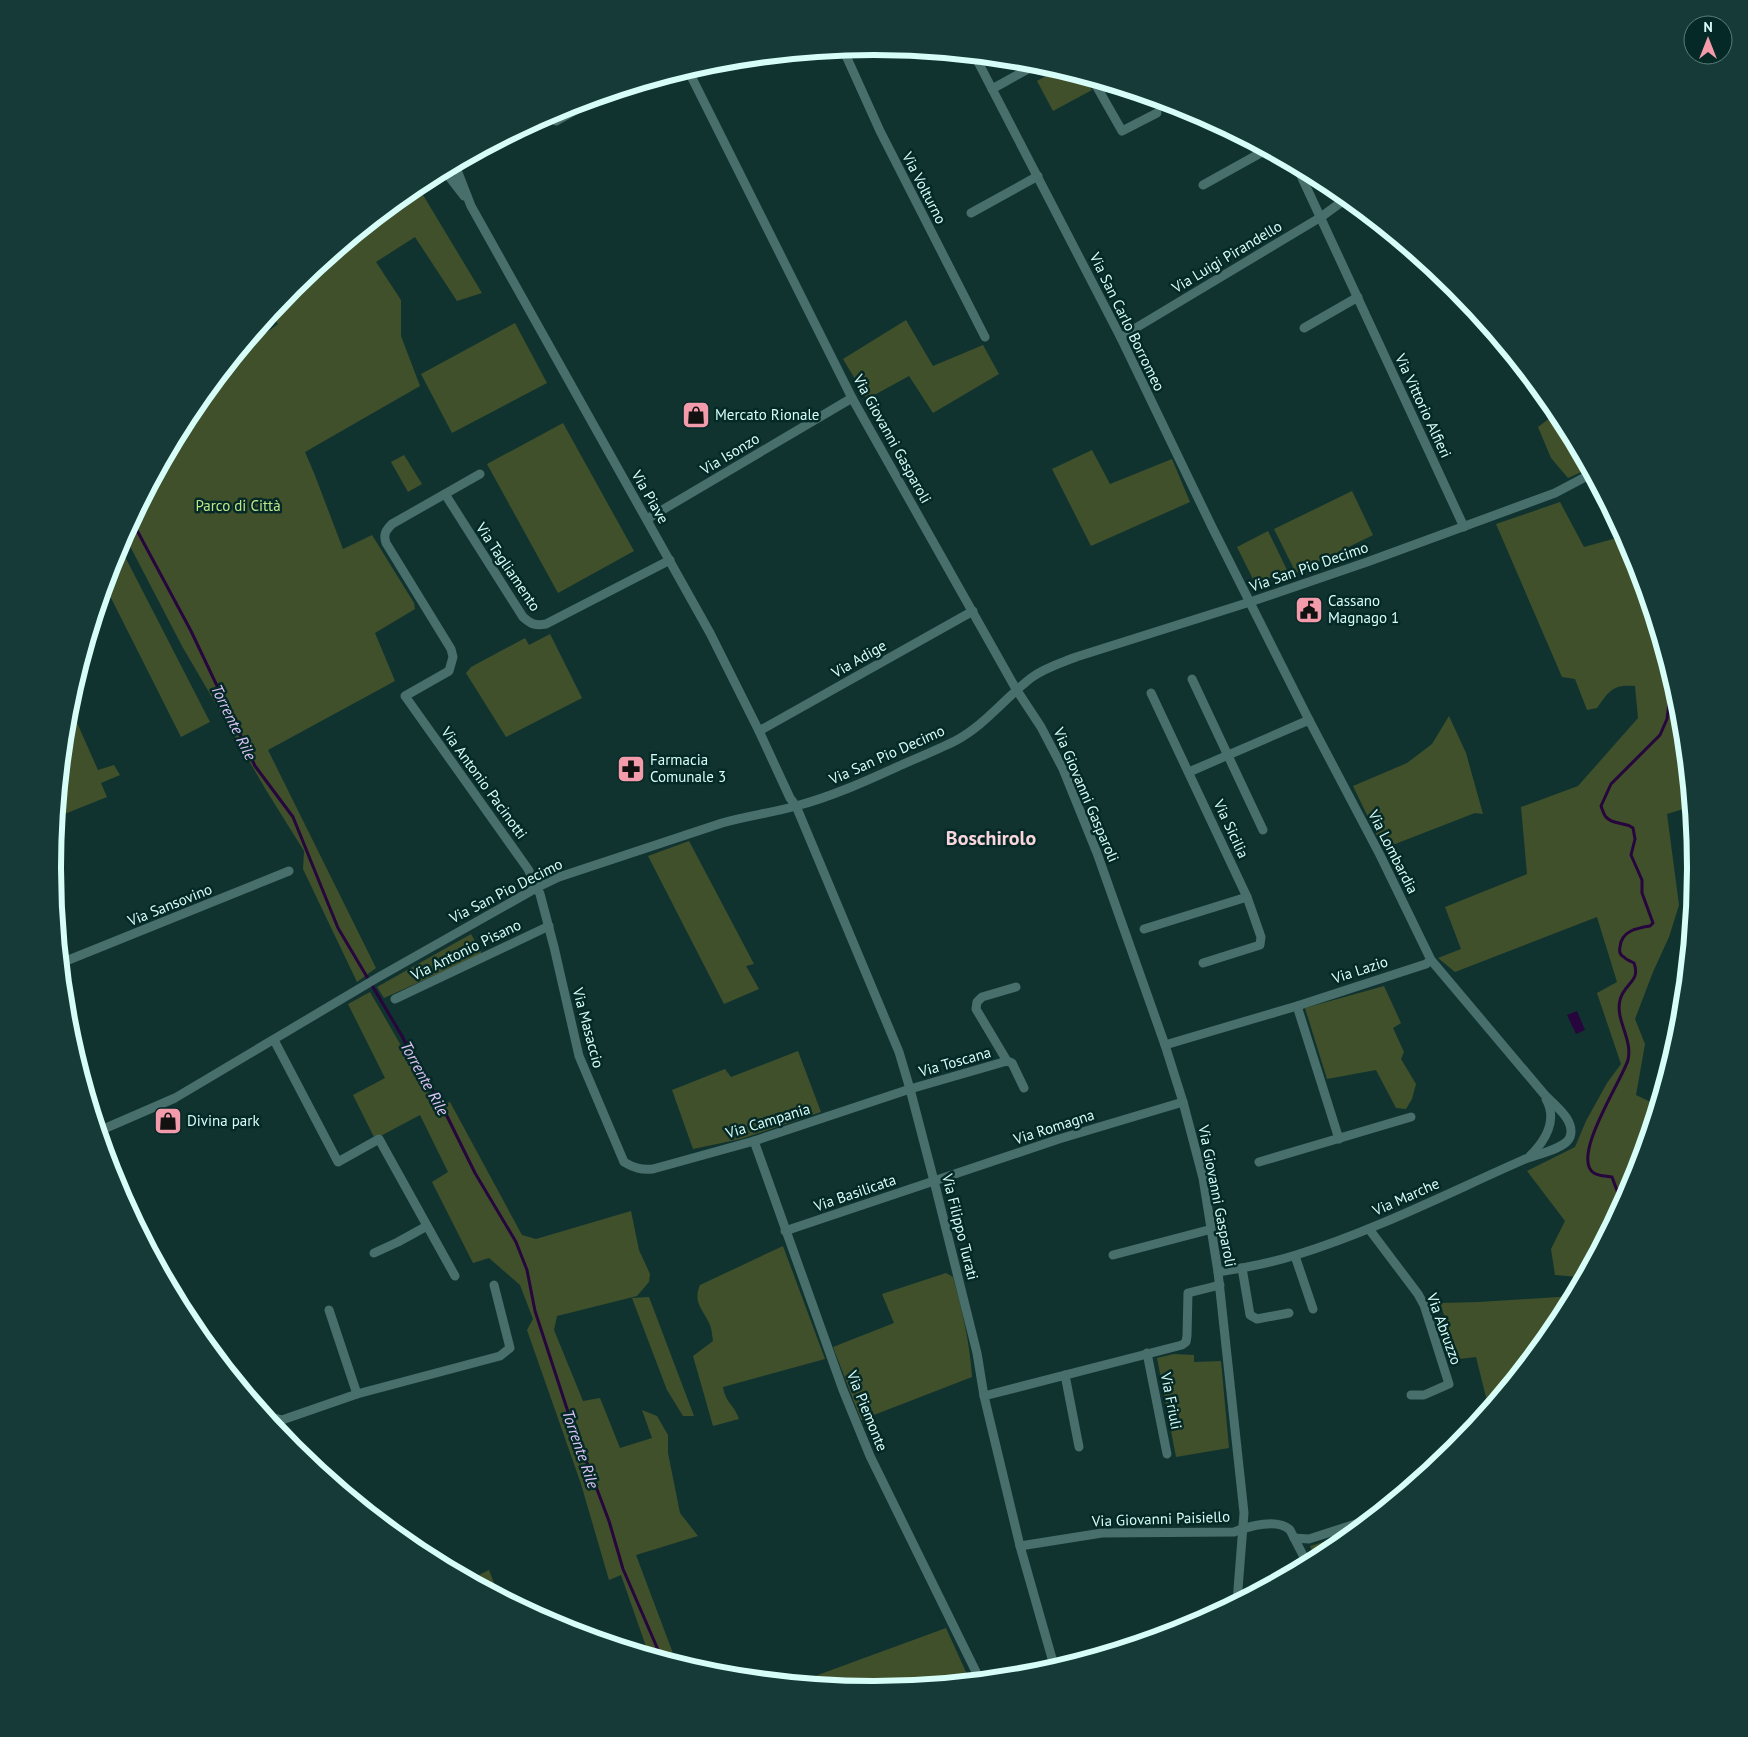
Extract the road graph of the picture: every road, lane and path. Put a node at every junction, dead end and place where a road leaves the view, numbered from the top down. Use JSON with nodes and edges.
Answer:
{"nodes":[{"id":1,"x":846,"y":56,"type":"edge"},
{"id":2,"x":978,"y":62,"type":"edge"},
{"id":3,"x":1027,"y":70,"type":"edge"},
{"id":4,"x":691,"y":76,"type":"edge"},
{"id":5,"x":1098,"y":87,"type":"edge"},
{"id":6,"x":992,"y":89,"type":"junction"},
{"id":7,"x":1157,"y":112,"type":"dead end"},
{"id":8,"x":564,"y":117,"type":"edge"},
{"id":9,"x":556,"y":121,"type":"dead end"},
{"id":10,"x":1260,"y":153,"type":"edge"},
{"id":11,"x":456,"y":171,"type":"edge"},
{"id":12,"x":448,"y":176,"type":"edge"},
{"id":13,"x":1038,"y":176,"type":"junction"},
{"id":14,"x":1302,"y":177,"type":"edge"},
{"id":15,"x":1203,"y":185,"type":"dead end"},
{"id":16,"x":1341,"y":203,"type":"edge"},
{"id":17,"x":471,"y":206,"type":"junction"},
{"id":18,"x":972,"y":213,"type":"dead end"},
{"id":19,"x":1321,"y":217,"type":"junction"},
{"id":20,"x":1358,"y":297,"type":"junction"},
{"id":21,"x":1304,"y":328,"type":"dead end"},
{"id":22,"x":986,"y":337,"type":"dead end"},
{"id":23,"x":1122,"y":338,"type":"junction"},
{"id":24,"x":852,"y":398,"type":"junction"},
{"id":25,"x":480,"y":474,"type":"dead end"},
{"id":26,"x":1587,"y":476,"type":"edge"},
{"id":27,"x":445,"y":494,"type":"junction"},
{"id":28,"x":647,"y":519,"type":"junction"},
{"id":29,"x":1464,"y":527,"type":"junction"},
{"id":30,"x":670,"y":560,"type":"junction"},
{"id":31,"x":1250,"y":602,"type":"junction"},
{"id":32,"x":972,"y":611,"type":"junction"},
{"id":33,"x":1192,"y":679,"type":"dead end"},
{"id":34,"x":1016,"y":689,"type":"junction"},
{"id":35,"x":1151,"y":693,"type":"dead end"},
{"id":36,"x":1309,"y":720,"type":"junction"},
{"id":37,"x":760,"y":731,"type":"junction"},
{"id":38,"x":1228,"y":755,"type":"junction"},
{"id":39,"x":1189,"y":772,"type":"junction"},
{"id":40,"x":796,"y":806,"type":"junction"},
{"id":41,"x":1263,"y":830,"type":"dead end"},
{"id":42,"x":289,"y":871,"type":"dead end"},
{"id":43,"x":538,"y":887,"type":"junction"},
{"id":44,"x":1247,"y":897,"type":"junction"},
{"id":45,"x":549,"y":926,"type":"junction"},
{"id":46,"x":1144,"y":929,"type":"dead end"},
{"id":47,"x":1431,"y":960,"type":"junction"},
{"id":48,"x":66,"y":961,"type":"edge"},
{"id":49,"x":1203,"y":963,"type":"dead end"},
{"id":50,"x":1016,"y":987,"type":"dead end"},
{"id":51,"x":395,"y":999,"type":"dead end"},
{"id":52,"x":1297,"y":1006,"type":"junction"},
{"id":53,"x":274,"y":1040,"type":"junction"},
{"id":54,"x":1165,"y":1045,"type":"junction"},
{"id":55,"x":1007,"y":1061,"type":"junction"},
{"id":56,"x":1024,"y":1088,"type":"dead end"},
{"id":57,"x":910,"y":1089,"type":"junction"},
{"id":58,"x":1544,"y":1094,"type":"junction"},
{"id":59,"x":1183,"y":1102,"type":"junction"},
{"id":60,"x":1411,"y":1117,"type":"dead end"},
{"id":61,"x":104,"y":1129,"type":"edge"},
{"id":62,"x":1339,"y":1139,"type":"junction"},
{"id":63,"x":754,"y":1142,"type":"junction"},
{"id":64,"x":1527,"y":1158,"type":"junction"},
{"id":65,"x":1259,"y":1162,"type":"dead end"},
{"id":66,"x":633,"y":1167,"type":"joint"},
{"id":67,"x":934,"y":1181,"type":"junction"},
{"id":68,"x":427,"y":1226,"type":"junction"},
{"id":69,"x":1212,"y":1229,"type":"junction"},
{"id":70,"x":1369,"y":1229,"type":"junction"},
{"id":71,"x":785,"y":1231,"type":"junction"},
{"id":72,"x":374,"y":1253,"type":"dead end"},
{"id":73,"x":1113,"y":1255,"type":"dead end"},
{"id":74,"x":1295,"y":1256,"type":"junction"},
{"id":75,"x":1242,"y":1268,"type":"junction"},
{"id":76,"x":1218,"y":1272,"type":"junction"},
{"id":77,"x":455,"y":1276,"type":"dead end"},
{"id":78,"x":494,"y":1285,"type":"dead end"},
{"id":79,"x":1220,"y":1285,"type":"junction"},
{"id":80,"x":1313,"y":1309,"type":"dead end"},
{"id":81,"x":329,"y":1310,"type":"dead end"},
{"id":82,"x":1289,"y":1313,"type":"dead end"},
{"id":83,"x":1147,"y":1353,"type":"junction"},
{"id":84,"x":1065,"y":1375,"type":"junction"},
{"id":85,"x":356,"y":1394,"type":"junction"},
{"id":86,"x":1411,"y":1395,"type":"dead end"},
{"id":87,"x":984,"y":1396,"type":"junction"},
{"id":88,"x":274,"y":1418,"type":"edge"},
{"id":89,"x":1079,"y":1447,"type":"dead end"},
{"id":90,"x":1168,"y":1454,"type":"dead end"},
{"id":91,"x":1355,"y":1524,"type":"edge"},
{"id":92,"x":1244,"y":1528,"type":"junction"},
{"id":93,"x":1294,"y":1538,"type":"junction"},
{"id":94,"x":1020,"y":1546,"type":"junction"},
{"id":95,"x":1305,"y":1558,"type":"edge"},
{"id":96,"x":1238,"y":1596,"type":"edge"},
{"id":97,"x":1053,"y":1661,"type":"edge"},
{"id":98,"x":978,"y":1675,"type":"edge"}],
"edges":[{"from":1,"to":22,"type":"street","name":"Via Volturno"},
{"from":2,"to":6,"type":"street","name":"Via San Carlo Borromeo"},
{"from":3,"to":6,"type":"street"},
{"from":4,"to":24,"type":"street","name":"Via Giovanni Gasparoli"},
{"from":5,"to":7,"type":"street"},
{"from":6,"to":13,"type":"street","name":"Via San Carlo Borromeo"},
{"from":8,"to":9,"type":"street"},
{"from":10,"to":15,"type":"street"},
{"from":11,"to":17,"type":"street","name":"Via Piave"},
{"from":12,"to":17,"type":"street","name":"Via Piave"},
{"from":13,"to":18,"type":"street"},
{"from":13,"to":23,"type":"street","name":"Via San Carlo Borromeo"},
{"from":14,"to":19,"type":"street","name":"Via Vittorio Alfieri"},
{"from":16,"to":19,"type":"street","name":"Via Luigi Pirandello"},
{"from":17,"to":28,"type":"street","name":"Via Piave"},
{"from":19,"to":20,"type":"street","name":"Via Vittorio Alfieri"},
{"from":19,"to":23,"type":"street","name":"Via Luigi Pirandello"},
{"from":20,"to":21,"type":"street"},
{"from":20,"to":29,"type":"street","name":"Via Vittorio Alfieri"},
{"from":23,"to":31,"type":"street","name":"Via San Carlo Borromeo"},
{"from":24,"to":28,"type":"street","name":"Via Isonzo"},
{"from":24,"to":32,"type":"street","name":"Via Giovanni Gasparoli"},
{"from":25,"to":27,"type":"street"},
{"from":26,"to":29,"type":"street","name":"Via San Pio Decimo"},
{"from":27,"to":30,"type":"street","name":"Via Tagliamento"},
{"from":27,"to":43,"type":"street","name":"Via Antonio Pacinotti"},
{"from":28,"to":30,"type":"street","name":"Via Piave"},
{"from":29,"to":31,"type":"street","name":"Via San Pio Decimo"},
{"from":30,"to":37,"type":"street","name":"Via Piave"},
{"from":31,"to":34,"type":"street","name":"Via San Pio Decimo"},
{"from":31,"to":36,"type":"street","name":"Via Lombardia"},
{"from":32,"to":34,"type":"street","name":"Via Giovanni Gasparoli"},
{"from":32,"to":37,"type":"street","name":"Via Adige"},
{"from":33,"to":38,"type":"street","name":"Via Sicilia"},
{"from":34,"to":40,"type":"street","name":"Via San Pio Decimo"},
{"from":34,"to":54,"type":"street","name":"Via Giovanni Gasparoli"},
{"from":35,"to":39,"type":"street","name":"Via Sicilia"},
{"from":36,"to":38,"type":"street"},
{"from":36,"to":47,"type":"street","name":"Via Lombardia"},
{"from":37,"to":40,"type":"street","name":"Via Piave"},
{"from":38,"to":39,"type":"street"},
{"from":38,"to":41,"type":"street","name":"Via Sicilia"},
{"from":39,"to":44,"type":"street","name":"Via Sicilia"},
{"from":40,"to":43,"type":"street","name":"Via San Pio Decimo"},
{"from":40,"to":57,"type":"street","name":"Via Filippo Turati"},
{"from":42,"to":48,"type":"street","name":"Via Sansovino"},
{"from":43,"to":45,"type":"street","name":"Via Masaccio"},
{"from":43,"to":53,"type":"street","name":"Via San Pio Decimo"},
{"from":44,"to":46,"type":"street"},
{"from":44,"to":49,"type":"street","name":"Via Sicilia"},
{"from":45,"to":51,"type":"street","name":"Via Antonio Pisano"},
{"from":45,"to":66,"type":"street","name":"Via Masaccio"},
{"from":47,"to":52,"type":"street","name":"Via Lazio"},
{"from":47,"to":58,"type":"street","name":"Via Lombardia"},
{"from":50,"to":55,"type":"street","name":"Via Toscana"},
{"from":52,"to":54,"type":"street","name":"Via Lazio"},
{"from":52,"to":62,"type":"street"},
{"from":53,"to":61,"type":"street","name":"Via San Pio Decimo"},
{"from":53,"to":68,"type":"street"},
{"from":54,"to":59,"type":"street","name":"Via Giovanni Gasparoli"},
{"from":55,"to":56,"type":"street","name":"Via Toscana"},
{"from":55,"to":57,"type":"street","name":"Via Toscana"},
{"from":57,"to":63,"type":"street","name":"Via Campania"},
{"from":57,"to":67,"type":"street","name":"Via Filippo Turati"},
{"from":58,"to":64,"type":"street","name":"Via Marche"},
{"from":58,"to":64,"type":"street","name":"Via Marche"},
{"from":59,"to":67,"type":"street","name":"Via Romagna"},
{"from":59,"to":69,"type":"street","name":"Via Giovanni Gasparoli"},
{"from":60,"to":62,"type":"street"},
{"from":62,"to":65,"type":"street"},
{"from":63,"to":66,"type":"street","name":"Via Campania"},
{"from":63,"to":71,"type":"street","name":"Via Piemonte"},
{"from":64,"to":70,"type":"street","name":"Via Marche"},
{"from":67,"to":71,"type":"street","name":"Via Basilicata"},
{"from":67,"to":87,"type":"street","name":"Via Filippo Turati"},
{"from":68,"to":72,"type":"street"},
{"from":68,"to":77,"type":"street"},
{"from":69,"to":73,"type":"street"},
{"from":69,"to":76,"type":"street","name":"Via Giovanni Gasparoli"},
{"from":70,"to":74,"type":"street","name":"Via Marche"},
{"from":70,"to":86,"type":"street","name":"Via Abruzzo"},
{"from":71,"to":98,"type":"street","name":"Via Piemonte"},
{"from":74,"to":75,"type":"street","name":"Via Marche"},
{"from":74,"to":80,"type":"street"},
{"from":75,"to":76,"type":"street","name":"Via Marche"},
{"from":75,"to":82,"type":"street"},
{"from":76,"to":79,"type":"street","name":"Via Giovanni Gasparoli"},
{"from":78,"to":85,"type":"street"},
{"from":79,"to":83,"type":"street"},
{"from":79,"to":92,"type":"street","name":"Via Giovanni Gasparoli"},
{"from":81,"to":85,"type":"street"},
{"from":83,"to":84,"type":"street"},
{"from":83,"to":90,"type":"street","name":"Via Friuli"},
{"from":84,"to":87,"type":"street"},
{"from":84,"to":89,"type":"street"},
{"from":85,"to":88,"type":"street"},
{"from":87,"to":94,"type":"street","name":"Via Filippo Turati"},
{"from":91,"to":93,"type":"street"},
{"from":92,"to":93,"type":"street","name":"Via Giovanni Paisiello"},
{"from":92,"to":94,"type":"street","name":"Via Giovanni Paisiello"},
{"from":92,"to":96,"type":"street","name":"Via Giovanni Gasparoli"},
{"from":93,"to":95,"type":"street"},
{"from":94,"to":97,"type":"street","name":"Via Filippo Turati"}]}
